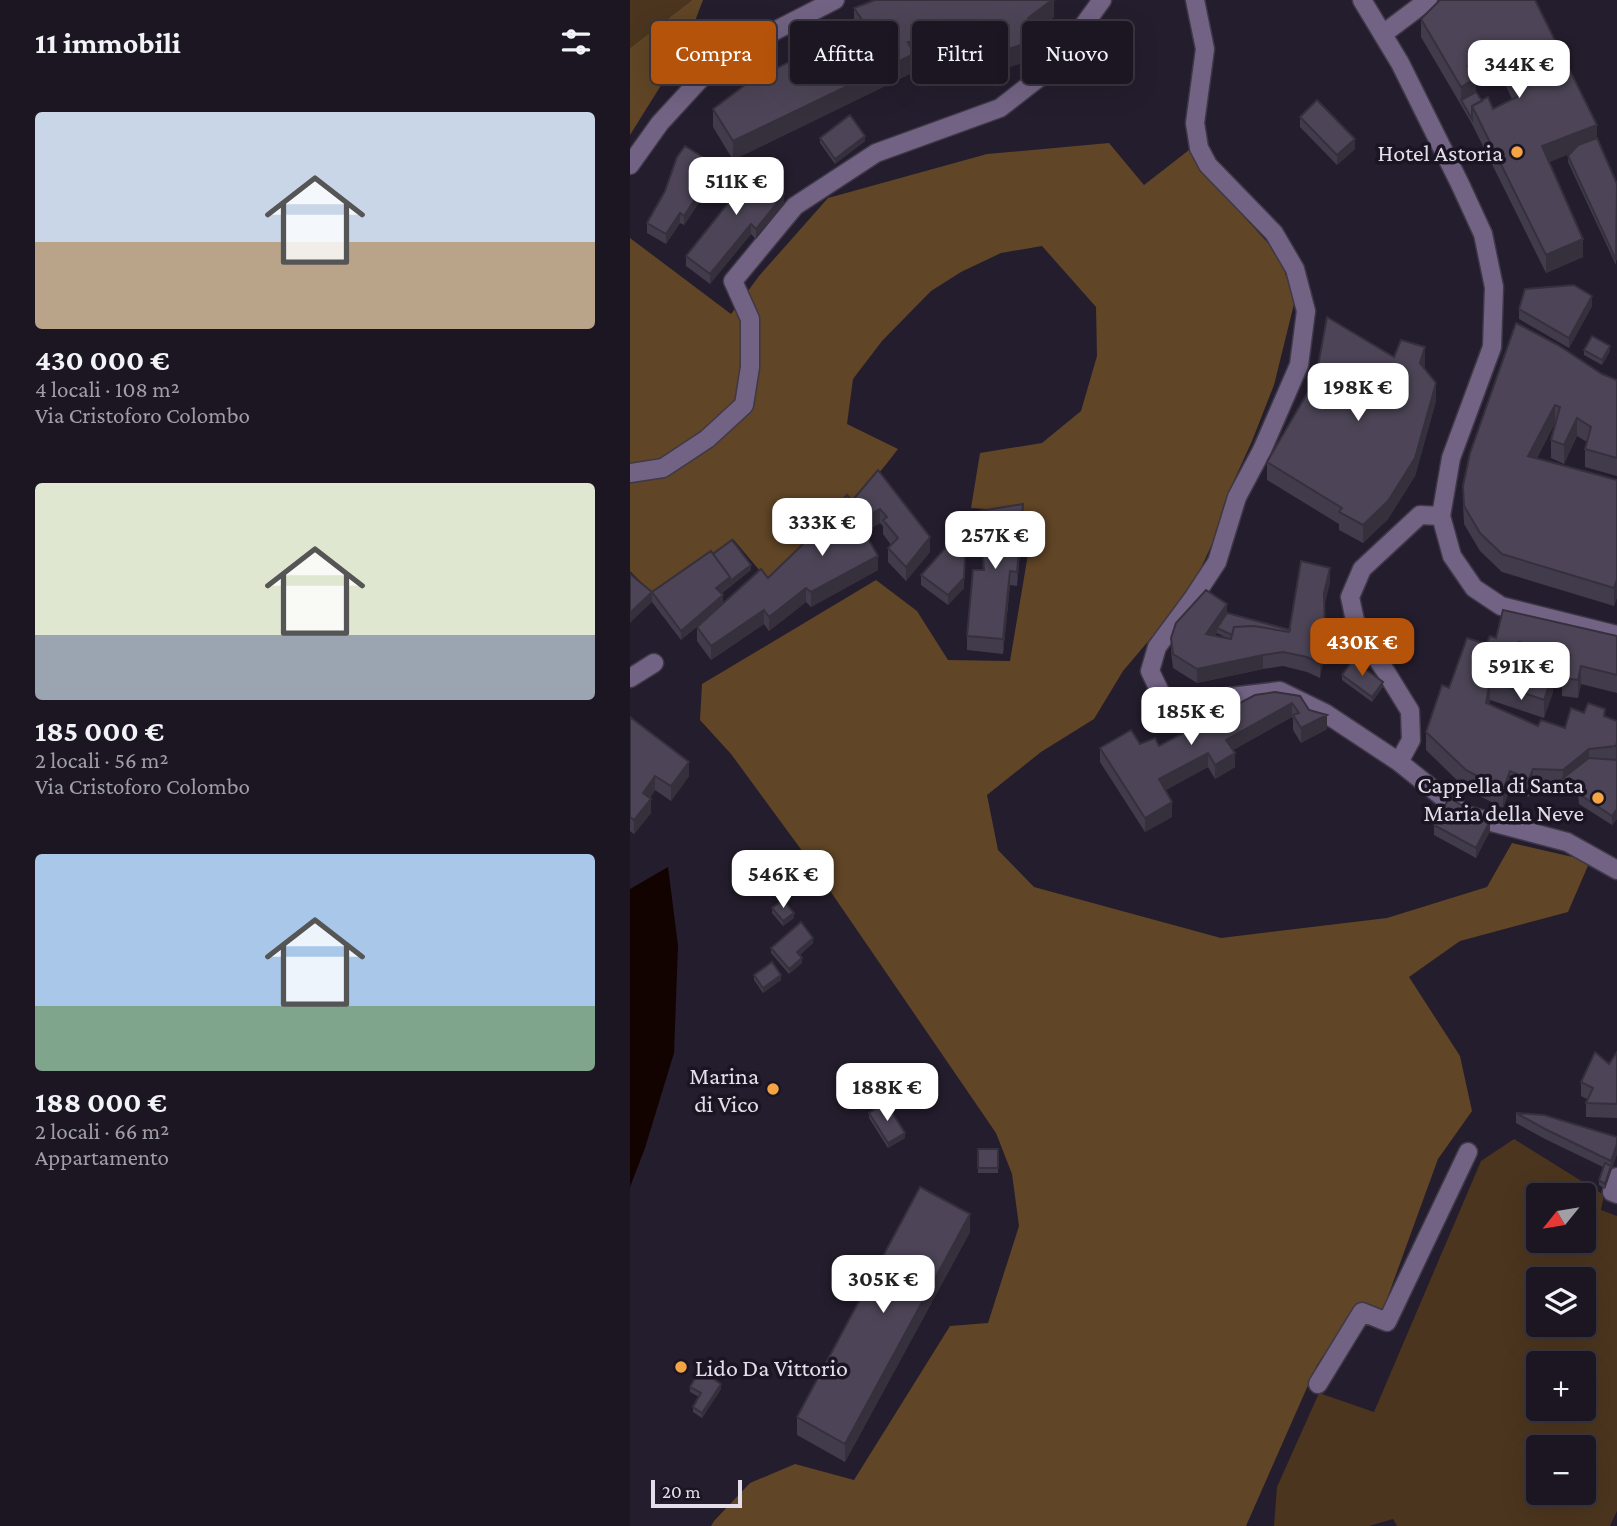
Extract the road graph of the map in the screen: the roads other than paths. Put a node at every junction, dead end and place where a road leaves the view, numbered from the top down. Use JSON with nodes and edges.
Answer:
{"nodes":[{"id":1,"x":835,"y":0,"type":"edge"},
{"id":2,"x":1102,"y":0,"type":"edge"},
{"id":3,"x":1195,"y":0,"type":"edge"},
{"id":4,"x":1362,"y":0,"type":"edge"},
{"id":5,"x":1428,"y":0,"type":"edge"},
{"id":6,"x":1383,"y":34,"type":"junction"},
{"id":7,"x":630,"y":165,"type":"edge"},
{"id":8,"x":630,"y":473,"type":"edge"},
{"id":9,"x":1441,"y":516,"type":"junction"},
{"id":10,"x":1617,"y":635,"type":"edge"},
{"id":11,"x":654,"y":663,"type":"dead end"},
{"id":12,"x":630,"y":678,"type":"edge"},
{"id":13,"x":1399,"y":762,"type":"junction"},
{"id":14,"x":1617,"y":870,"type":"edge"},
{"id":15,"x":1468,"y":1152,"type":"dead end"},
{"id":16,"x":1318,"y":1384,"type":"dead end"}],
"edges":[{"from":1,"to":7,"type":"street"},
{"from":2,"to":8,"type":"street"},
{"from":3,"to":13,"type":"street"},
{"from":4,"to":6,"type":"street"},
{"from":5,"to":6,"type":"street"},
{"from":6,"to":9,"type":"street"},
{"from":9,"to":10,"type":"street"},
{"from":9,"to":13,"type":"street"},
{"from":11,"to":12,"type":"street"},
{"from":13,"to":14,"type":"street"},
{"from":15,"to":16,"type":"street"}]}
